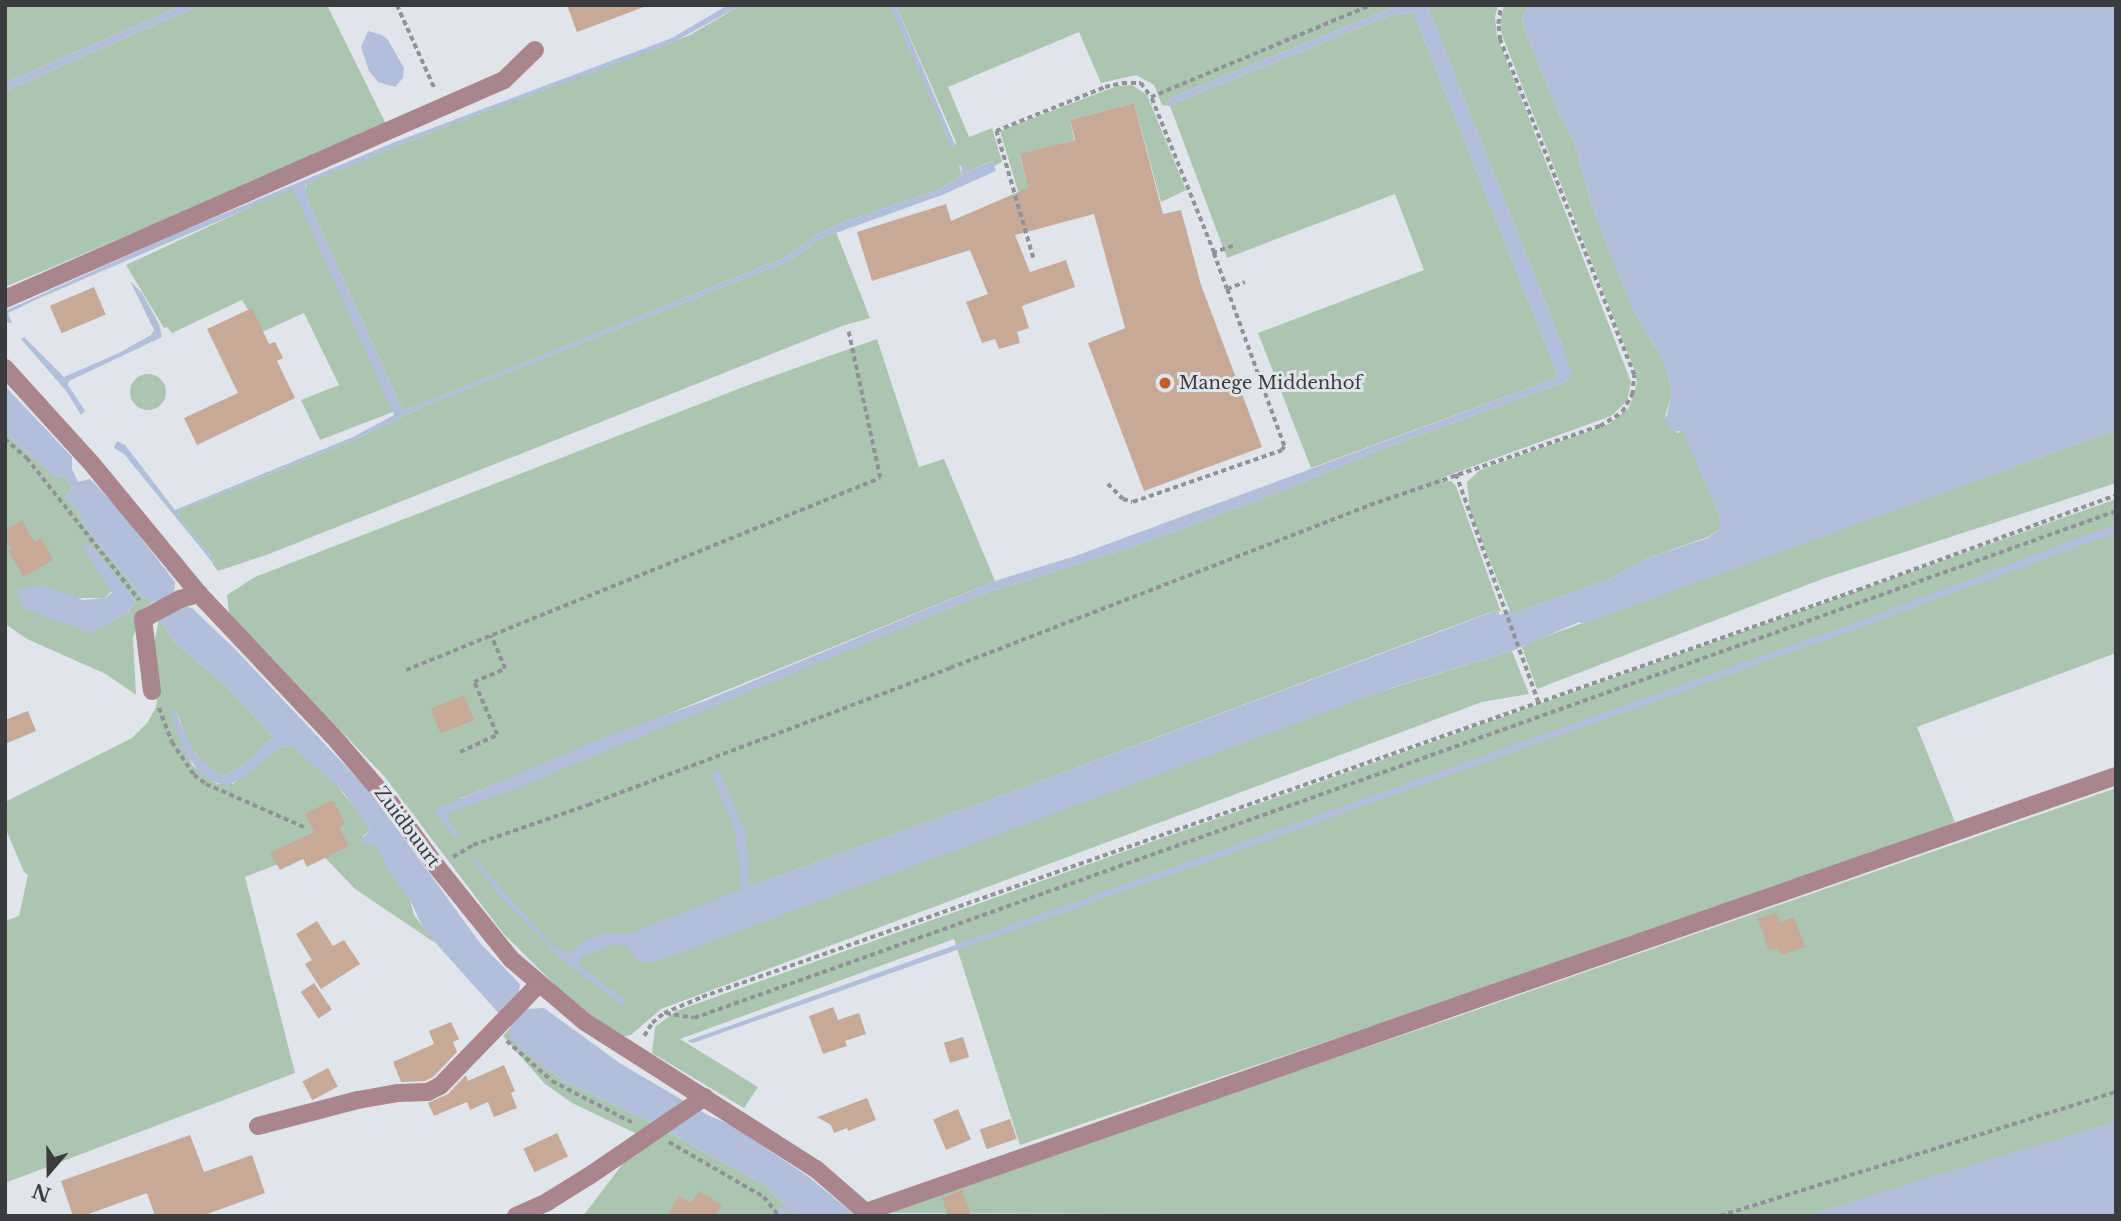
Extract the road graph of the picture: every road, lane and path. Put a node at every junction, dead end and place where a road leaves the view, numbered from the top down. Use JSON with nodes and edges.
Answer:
{"nodes":[{"id":1,"x":397,"y":5,"type":"edge"},
{"id":2,"x":1371,"y":5,"type":"edge"},
{"id":3,"x":1501,"y":5,"type":"edge"},
{"id":4,"x":535,"y":50,"type":"dead end"},
{"id":5,"x":1151,"y":97,"type":"junction"},
{"id":6,"x":431,"y":112,"type":"junction"},
{"id":7,"x":1233,"y":246,"type":"dead end"},
{"id":8,"x":1214,"y":253,"type":"junction"},
{"id":9,"x":1033,"y":258,"type":"dead end"},
{"id":10,"x":1245,"y":282,"type":"dead end"},
{"id":11,"x":1227,"y":289,"type":"junction"},
{"id":12,"x":5,"y":299,"type":"edge"},
{"id":13,"x":848,"y":330,"type":"dead end"},
{"id":14,"x":5,"y":368,"type":"edge"},
{"id":15,"x":5,"y":439,"type":"edge"},
{"id":16,"x":1456,"y":474,"type":"junction"},
{"id":17,"x":1108,"y":484,"type":"dead end"},
{"id":18,"x":2116,"y":495,"type":"edge"},
{"id":19,"x":2116,"y":511,"type":"edge"},
{"id":20,"x":199,"y":594,"type":"junction"},
{"id":21,"x":143,"y":619,"type":"junction"},
{"id":22,"x":491,"y":636,"type":"junction"},
{"id":23,"x":406,"y":670,"type":"dead end"},
{"id":24,"x":152,"y":691,"type":"joint"},
{"id":25,"x":1538,"y":701,"type":"junction"},
{"id":26,"x":460,"y":752,"type":"dead end"},
{"id":27,"x":2116,"y":776,"type":"edge"},
{"id":28,"x":304,"y":827,"type":"dead end"},
{"id":29,"x":437,"y":867,"type":"junction"},
{"id":30,"x":538,"y":985,"type":"junction"},
{"id":31,"x":664,"y":1013,"type":"junction"},
{"id":32,"x":501,"y":1025,"type":"junction"},
{"id":33,"x":633,"y":1054,"type":"junction"},
{"id":34,"x":2116,"y":1093,"type":"edge"},
{"id":35,"x":700,"y":1101,"type":"junction"},
{"id":36,"x":258,"y":1126,"type":"dead end"},
{"id":37,"x":657,"y":1132,"type":"junction"},
{"id":38,"x":868,"y":1214,"type":"edge"},
{"id":39,"x":516,"y":1216,"type":"edge"},
{"id":40,"x":779,"y":1216,"type":"edge"},
{"id":41,"x":1720,"y":1216,"type":"edge"}],
"edges":[{"from":1,"to":6,"type":"path"},
{"from":2,"to":5,"type":"path"},
{"from":3,"to":16,"type":"path"},
{"from":4,"to":6,"type":"street"},
{"from":5,"to":8,"type":"path"},
{"from":5,"to":9,"type":"path"},
{"from":6,"to":12,"type":"street"},
{"from":7,"to":8,"type":"path"},
{"from":8,"to":11,"type":"path"},
{"from":10,"to":11,"type":"path"},
{"from":11,"to":17,"type":"path"},
{"from":13,"to":22,"type":"path"},
{"from":14,"to":20,"type":"street","name":"Zuidbuurt"},
{"from":15,"to":21,"type":"path"},
{"from":16,"to":25,"type":"path"},
{"from":16,"to":29,"type":"path"},
{"from":18,"to":25,"type":"path"},
{"from":19,"to":31,"type":"path"},
{"from":20,"to":21,"type":"street"},
{"from":20,"to":29,"type":"street","name":"Zuidbuurt"},
{"from":21,"to":24,"type":"street"},
{"from":22,"to":23,"type":"path"},
{"from":22,"to":26,"type":"path"},
{"from":24,"to":28,"type":"path"},
{"from":25,"to":31,"type":"path"},
{"from":27,"to":38,"type":"street"},
{"from":29,"to":30,"type":"street","name":"Zuidbuurt"},
{"from":30,"to":32,"type":"street"},
{"from":30,"to":33,"type":"street","name":"Zuidbuurt"},
{"from":31,"to":33,"type":"path"},
{"from":32,"to":36,"type":"street"},
{"from":32,"to":37,"type":"path"},
{"from":33,"to":35,"type":"street","name":"Zuidbuurt"},
{"from":34,"to":41,"type":"path"},
{"from":35,"to":37,"type":"street"},
{"from":35,"to":38,"type":"street","name":"Zuidbuurt"},
{"from":37,"to":39,"type":"street"},
{"from":37,"to":40,"type":"path"}]}
